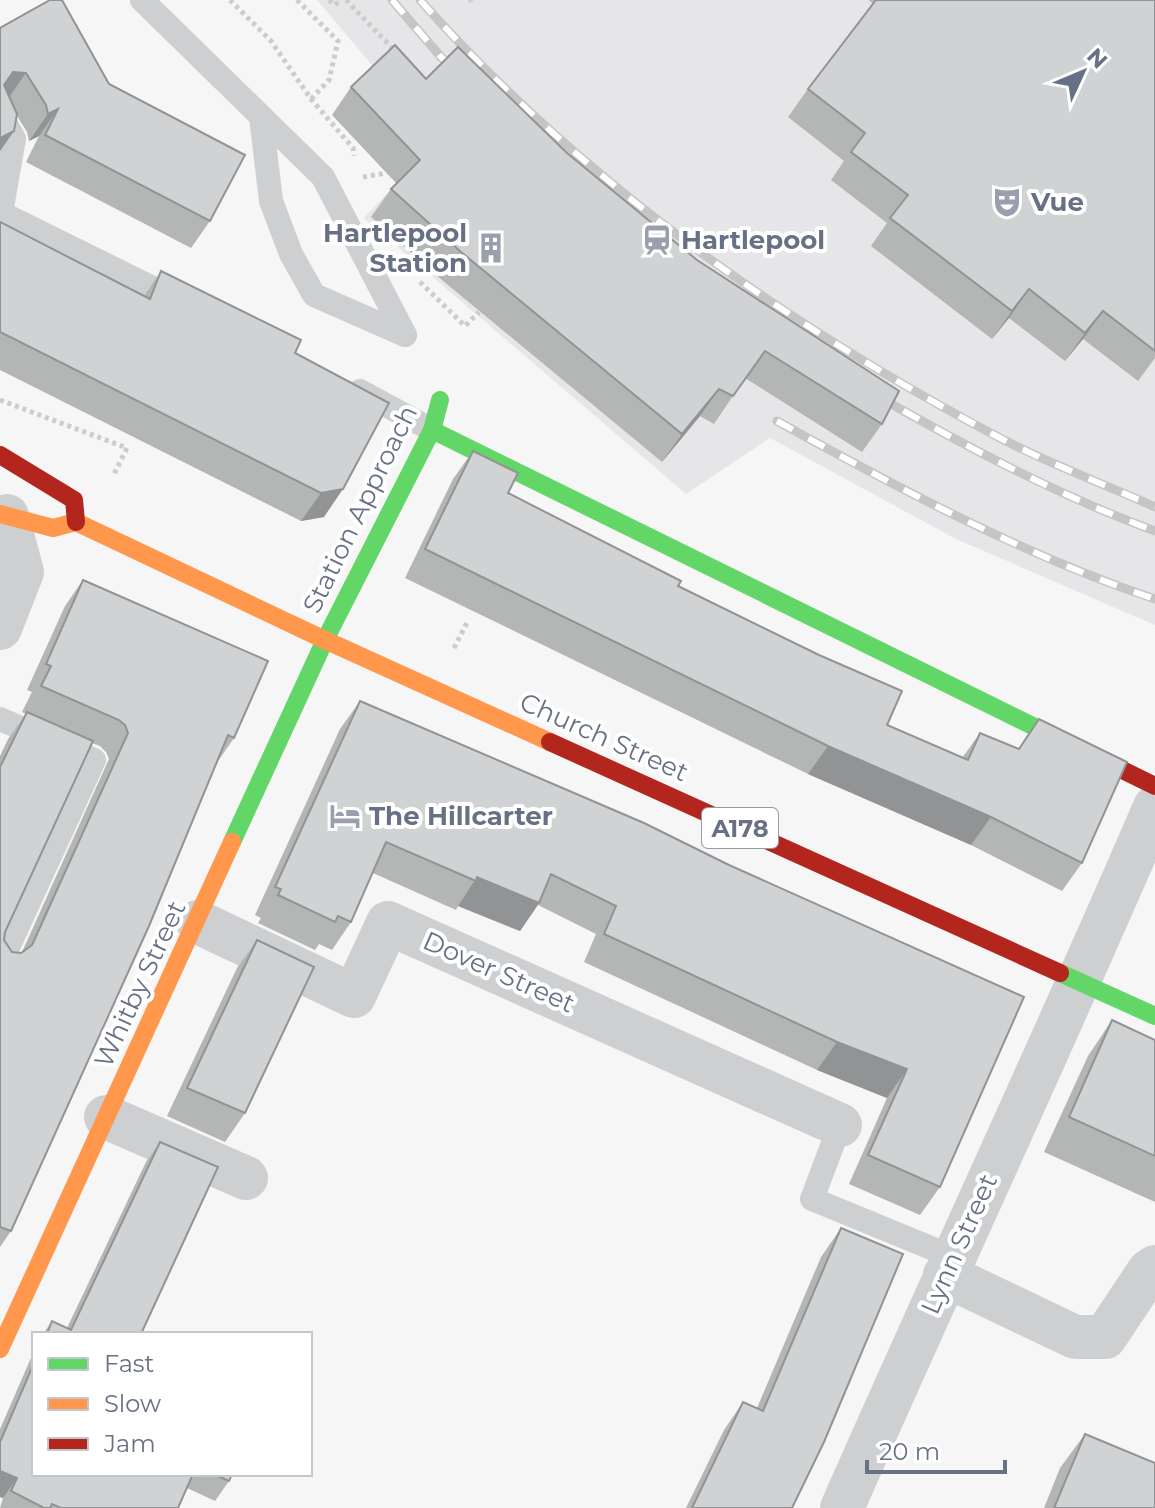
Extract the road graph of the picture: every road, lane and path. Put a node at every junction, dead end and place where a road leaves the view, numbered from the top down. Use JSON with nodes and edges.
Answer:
{"nodes":[{"id":1,"x":142,"y":0,"type":"edge"},
{"id":2,"x":297,"y":0,"type":"edge"},
{"id":3,"x":329,"y":0,"type":"edge"},
{"id":4,"x":343,"y":0,"type":"edge"},
{"id":5,"x":338,"y":10,"type":"dead end"},
{"id":6,"x":405,"y":61,"type":"edge"},
{"id":7,"x":311,"y":99,"type":"dead end"},
{"id":8,"x":0,"y":113,"type":"edge"},
{"id":9,"x":261,"y":117,"type":"junction"},
{"id":10,"x":387,"y":173,"type":"dead end"},
{"id":11,"x":358,"y":177,"type":"dead end"},
{"id":12,"x":196,"y":309,"type":"edge"},
{"id":13,"x":335,"y":378,"type":"edge"},
{"id":14,"x":0,"y":400,"type":"edge"},
{"id":15,"x":440,"y":400,"type":"dead end"},
{"id":16,"x":432,"y":430,"type":"junction"},
{"id":17,"x":0,"y":455,"type":"edge"},
{"id":18,"x":109,"y":483,"type":"dead end"},
{"id":19,"x":4,"y":515,"type":"edge"},
{"id":20,"x":76,"y":522,"type":"junction"},
{"id":21,"x":468,"y":621,"type":"dead end"},
{"id":22,"x":0,"y":628,"type":"edge"},
{"id":23,"x":325,"y":640,"type":"junction"},
{"id":24,"x":450,"y":656,"type":"dead end"},
{"id":25,"x":0,"y":719,"type":"edge"},
{"id":26,"x":1155,"y":786,"type":"edge"},
{"id":27,"x":1155,"y":807,"type":"edge"},
{"id":28,"x":198,"y":922,"type":"junction"},
{"id":29,"x":0,"y":965,"type":"edge"},
{"id":30,"x":1079,"y":981,"type":"junction"},
{"id":31,"x":1155,"y":1016,"type":"edge"},
{"id":32,"x":106,"y":1117,"type":"junction"},
{"id":33,"x":840,"y":1125,"type":"joint"},
{"id":34,"x":246,"y":1178,"type":"dead end"},
{"id":35,"x":949,"y":1266,"type":"junction"},
{"id":36,"x":1155,"y":1267,"type":"edge"},
{"id":37,"x":12,"y":1296,"type":"edge"},
{"id":38,"x":0,"y":1349,"type":"edge"},
{"id":39,"x":842,"y":1508,"type":"edge"}],
"edges":[{"from":1,"to":9,"type":"lane"},
{"from":2,"to":7,"type":"path"},
{"from":3,"to":4,"type":"path"},
{"from":3,"to":5,"type":"path"},
{"from":4,"to":6,"type":"path"},
{"from":8,"to":12,"type":"lane"},
{"from":9,"to":9,"type":"lane"},
{"from":10,"to":11,"type":"path"},
{"from":13,"to":16,"type":"lane"},
{"from":14,"to":18,"type":"path"},
{"from":15,"to":16,"type":"street","name":"Station Approach"},
{"from":16,"to":23,"type":"street","name":"Station Approach"},
{"from":16,"to":26,"type":"street"},
{"from":17,"to":20,"type":"street"},
{"from":19,"to":20,"type":"street","name":"Church Street","number":"A178"},
{"from":19,"to":22,"type":"street"},
{"from":20,"to":23,"type":"street","name":"Church Street","number":"A178"},
{"from":21,"to":24,"type":"path"},
{"from":23,"to":28,"type":"street","name":"Whitby Street"},
{"from":23,"to":30,"type":"street","name":"Church Street","number":"A178"},
{"from":25,"to":29,"type":"lane"},
{"from":27,"to":30,"type":"street","name":"Lynn Street"},
{"from":28,"to":32,"type":"street","name":"Whitby Street"},
{"from":28,"to":33,"type":"street","name":"Dover Street"},
{"from":30,"to":31,"type":"street","name":"Church Street","number":"A178"},
{"from":30,"to":35,"type":"street","name":"Lynn Street"},
{"from":32,"to":34,"type":"street"},
{"from":32,"to":37,"type":"street","name":"Whitby Street"},
{"from":33,"to":35,"type":"lane"},
{"from":35,"to":36,"type":"street"},
{"from":35,"to":39,"type":"street","name":"Lynn Street"},
{"from":37,"to":38,"type":"street","name":"Whitby Street"}]}
